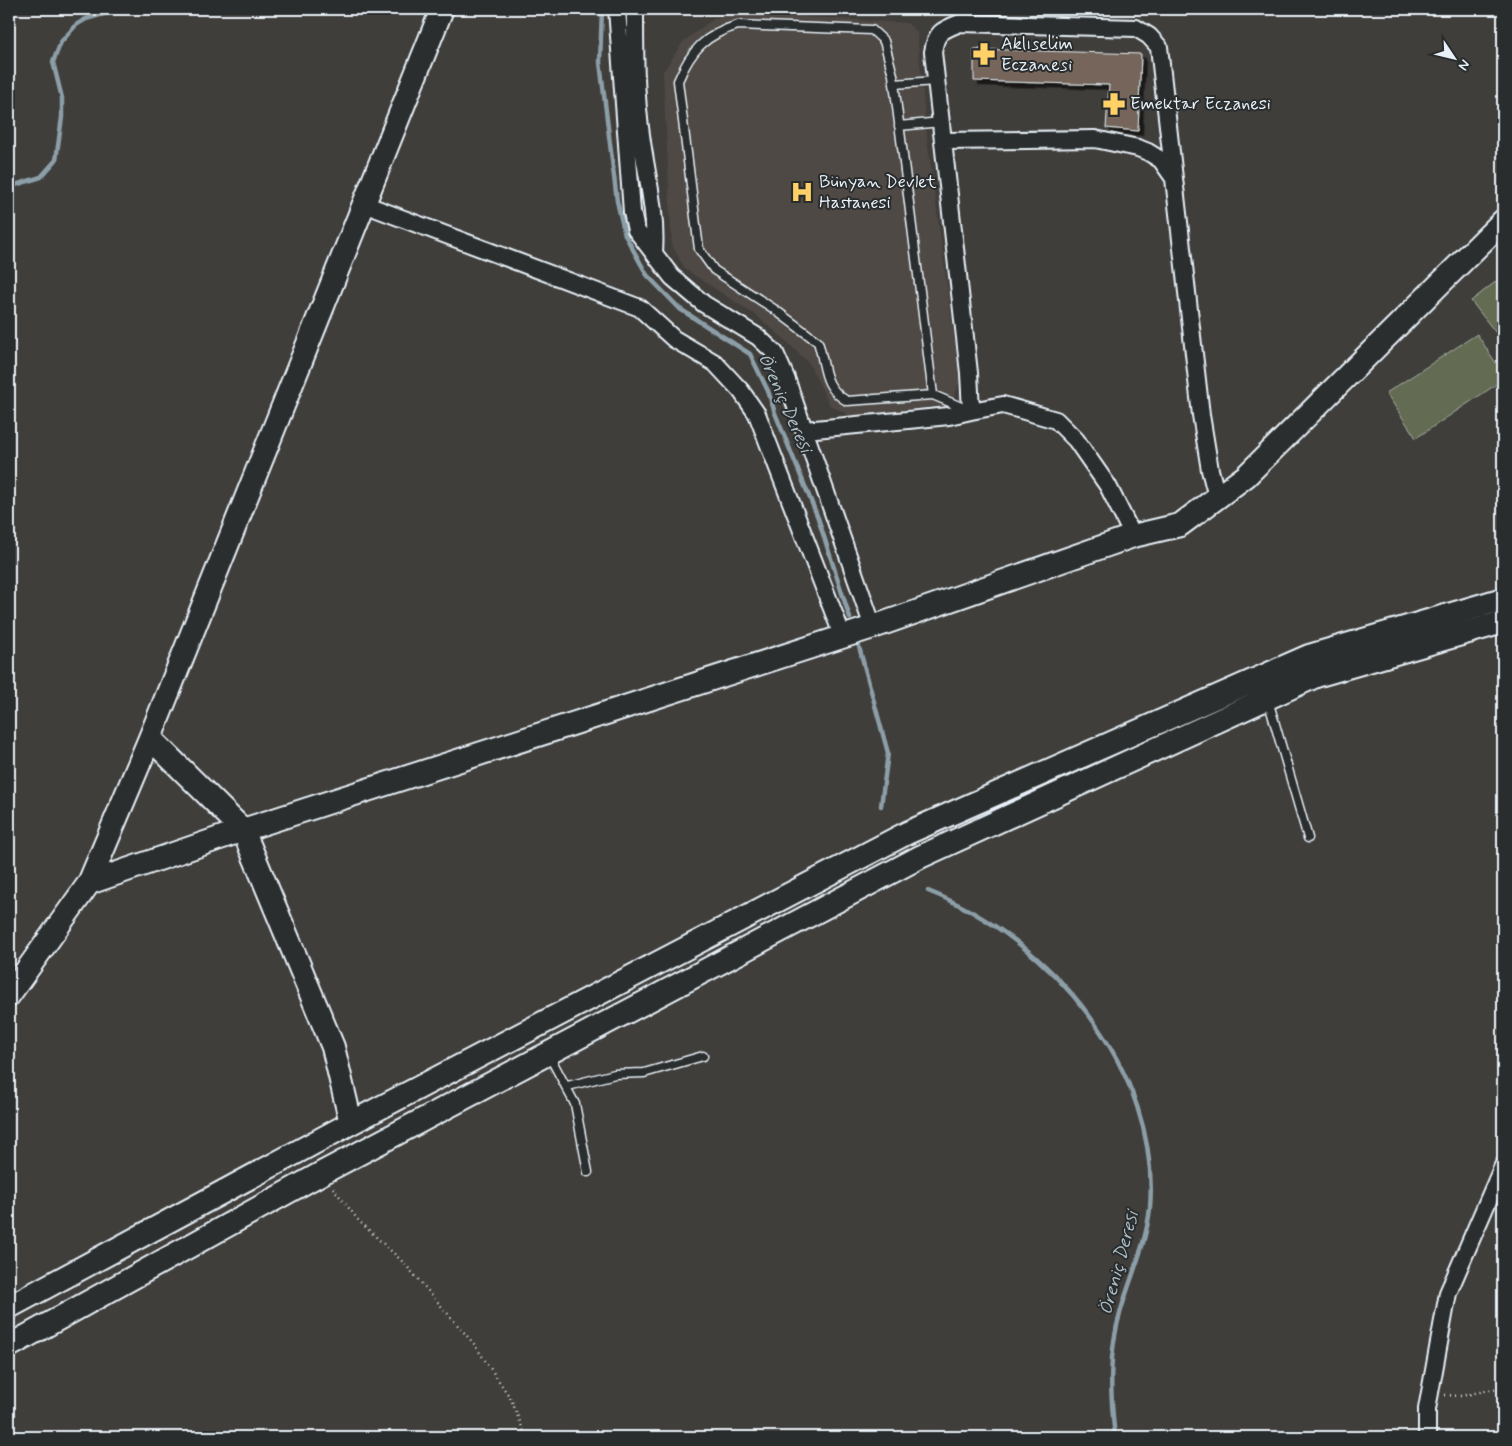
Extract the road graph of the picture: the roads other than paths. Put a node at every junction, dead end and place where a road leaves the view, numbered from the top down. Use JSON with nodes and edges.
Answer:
{"nodes":[{"id":1,"x":442,"y":9,"type":"edge"},
{"id":2,"x":617,"y":9,"type":"edge"},
{"id":3,"x":635,"y":9,"type":"edge"},
{"id":4,"x":936,"y":80,"type":"junction"},
{"id":5,"x":894,"y":84,"type":"junction"},
{"id":6,"x":941,"y":122,"type":"junction"},
{"id":7,"x":899,"y":126,"type":"junction"},
{"id":8,"x":944,"y":141,"type":"junction"},
{"id":9,"x":1175,"y":179,"type":"junction"},
{"id":10,"x":364,"y":204,"type":"junction"},
{"id":11,"x":1503,"y":221,"type":"edge"},
{"id":12,"x":654,"y":252,"type":"junction"},
{"id":13,"x":933,"y":395,"type":"junction"},
{"id":14,"x":971,"y":412,"type":"junction"},
{"id":15,"x":805,"y":430,"type":"junction"},
{"id":16,"x":1217,"y":497,"type":"junction"},
{"id":17,"x":1132,"y":536,"type":"junction"},
{"id":18,"x":1503,"y":599,"type":"edge"},
{"id":19,"x":1503,"y":622,"type":"edge"},
{"id":20,"x":873,"y":627,"type":"junction"},
{"id":21,"x":842,"y":637,"type":"junction"},
{"id":22,"x":1268,"y":698,"type":"junction"},
{"id":23,"x":150,"y":738,"type":"junction"},
{"id":24,"x":243,"y":830,"type":"junction"},
{"id":25,"x":1308,"y":838,"type":"dead end"},
{"id":26,"x":89,"y":883,"type":"junction"},
{"id":27,"x":9,"y":995,"type":"edge"},
{"id":28,"x":548,"y":1053,"type":"junction"},
{"id":29,"x":703,"y":1056,"type":"dead end"},
{"id":30,"x":568,"y":1086,"type":"junction"},
{"id":31,"x":351,"y":1123,"type":"junction"},
{"id":32,"x":1503,"y":1166,"type":"edge"},
{"id":33,"x":588,"y":1172,"type":"dead end"},
{"id":34,"x":9,"y":1307,"type":"edge"},
{"id":35,"x":9,"y":1346,"type":"edge"},
{"id":36,"x":1427,"y":1437,"type":"edge"}],
"edges":[{"from":1,"to":10,"type":"main road"},
{"from":2,"to":12,"type":"street"},
{"from":3,"to":12,"type":"street"},
{"from":4,"to":5,"type":"lane"},
{"from":4,"to":6,"type":"street"},
{"from":4,"to":9,"type":"street"},
{"from":5,"to":7,"type":"lane"},
{"from":5,"to":13,"type":"lane"},
{"from":6,"to":7,"type":"lane"},
{"from":6,"to":8,"type":"street"},
{"from":7,"to":13,"type":"lane"},
{"from":8,"to":9,"type":"street"},
{"from":8,"to":14,"type":"street"},
{"from":9,"to":16,"type":"street"},
{"from":10,"to":21,"type":"street"},
{"from":10,"to":23,"type":"main road"},
{"from":11,"to":16,"type":"main road"},
{"from":12,"to":15,"type":"street"},
{"from":13,"to":14,"type":"lane"},
{"from":14,"to":15,"type":"street"},
{"from":14,"to":17,"type":"street"},
{"from":15,"to":20,"type":"street"},
{"from":16,"to":17,"type":"main road"},
{"from":17,"to":20,"type":"main road"},
{"from":18,"to":31,"type":"main road"},
{"from":19,"to":22,"type":"main road"},
{"from":20,"to":21,"type":"main road"},
{"from":21,"to":24,"type":"main road"},
{"from":22,"to":25,"type":"lane"},
{"from":22,"to":28,"type":"main road"},
{"from":23,"to":24,"type":"main road"},
{"from":23,"to":26,"type":"main road"},
{"from":24,"to":26,"type":"main road"},
{"from":24,"to":31,"type":"main road"},
{"from":26,"to":27,"type":"main road"},
{"from":28,"to":30,"type":"lane"},
{"from":28,"to":35,"type":"main road"},
{"from":29,"to":30,"type":"lane"},
{"from":30,"to":33,"type":"lane"},
{"from":31,"to":34,"type":"main road"},
{"from":32,"to":36,"type":"street"}]}
